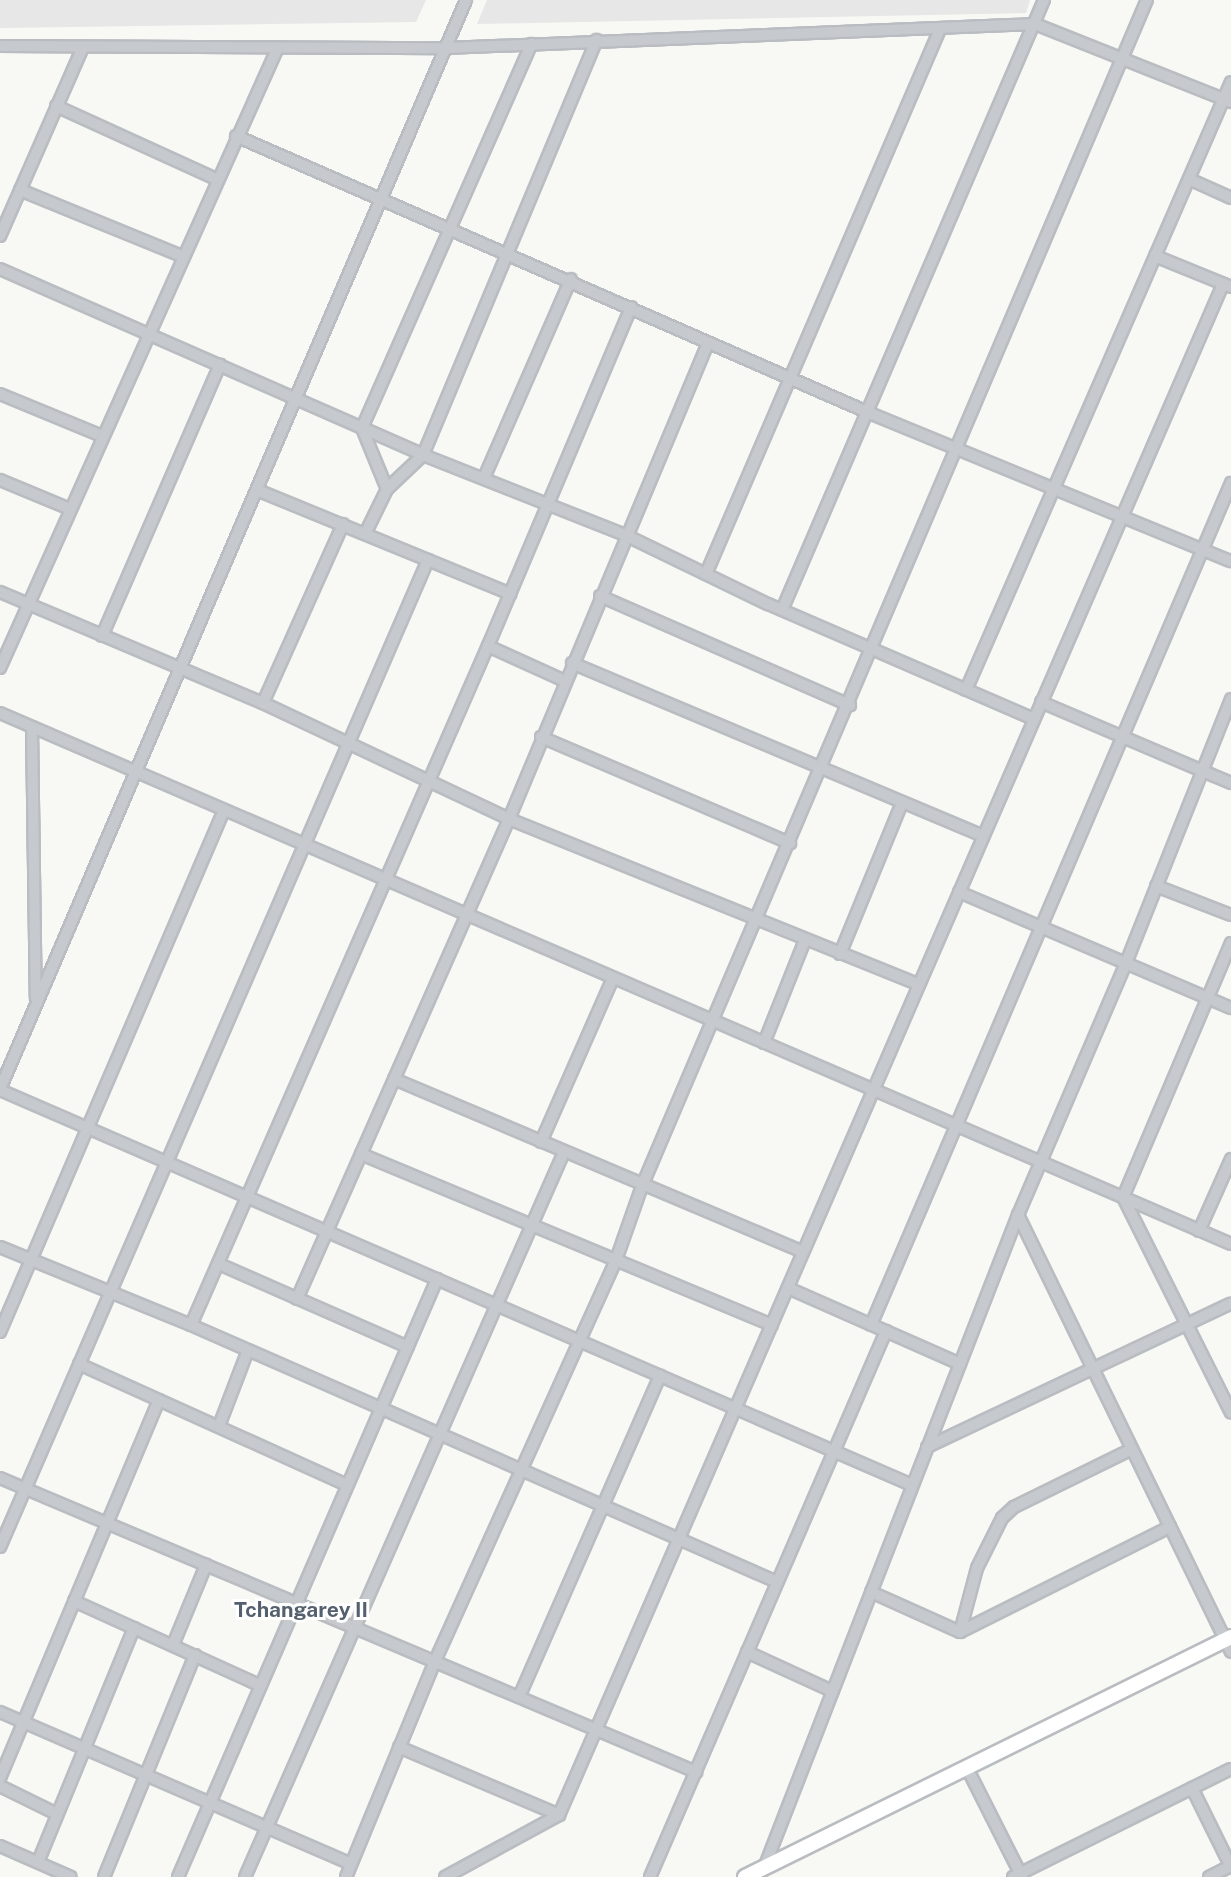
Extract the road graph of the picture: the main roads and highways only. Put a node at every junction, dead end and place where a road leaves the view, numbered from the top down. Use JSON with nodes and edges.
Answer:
{"nodes":[{"id":1,"x":1229,"y":1643,"type":"edge"},
{"id":2,"x":745,"y":1877,"type":"edge"}],
"edges":[{"from":1,"to":2,"type":"main road"}]}
